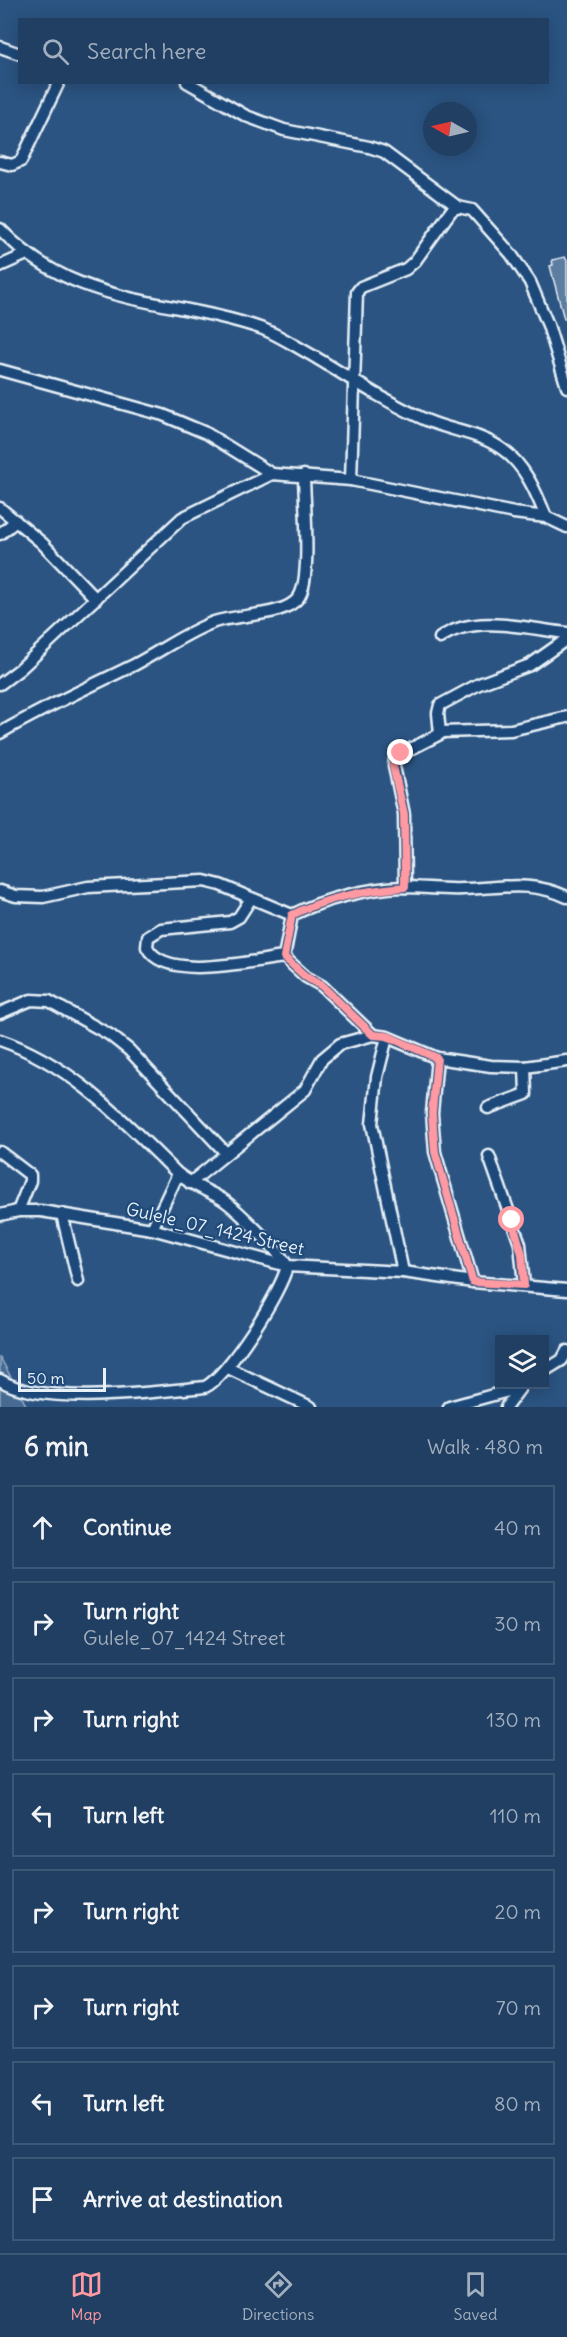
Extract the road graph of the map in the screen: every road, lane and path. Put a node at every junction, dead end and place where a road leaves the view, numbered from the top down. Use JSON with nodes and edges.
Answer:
{"nodes":[{"id":1,"x":0,"y":47,"type":"edge"},
{"id":2,"x":18,"y":53,"type":"edge"},
{"id":3,"x":57,"y":84,"type":"edge"},
{"id":4,"x":190,"y":84,"type":"edge"},
{"id":5,"x":0,"y":162,"type":"edge"},
{"id":6,"x":458,"y":207,"type":"junction"},
{"id":7,"x":0,"y":229,"type":"edge"},
{"id":8,"x":24,"y":252,"type":"junction"},
{"id":9,"x":0,"y":266,"type":"edge"},
{"id":10,"x":0,"y":370,"type":"edge"},
{"id":11,"x":354,"y":380,"type":"junction"},
{"id":12,"x":567,"y":387,"type":"edge"},
{"id":13,"x":272,"y":474,"type":"junction"},
{"id":14,"x":304,"y":475,"type":"junction"},
{"id":15,"x":351,"y":480,"type":"junction"},
{"id":16,"x":0,"y":508,"type":"edge"},
{"id":17,"x":546,"y":517,"type":"junction"},
{"id":18,"x":16,"y":521,"type":"junction"},
{"id":19,"x":567,"y":527,"type":"edge"},
{"id":20,"x":0,"y":534,"type":"edge"},
{"id":21,"x":96,"y":599,"type":"junction"},
{"id":22,"x":567,"y":633,"type":"edge"},
{"id":23,"x":440,"y":638,"type":"dead end"},
{"id":24,"x":567,"y":639,"type":"edge"},
{"id":25,"x":0,"y":684,"type":"edge"},
{"id":26,"x":567,"y":717,"type":"edge"},
{"id":27,"x":441,"y":732,"type":"junction"},
{"id":28,"x":0,"y":733,"type":"edge"},
{"id":29,"x":405,"y":887,"type":"junction"},
{"id":30,"x":0,"y":891,"type":"edge"},
{"id":31,"x":567,"y":897,"type":"edge"},
{"id":32,"x":250,"y":900,"type":"junction"},
{"id":33,"x":292,"y":915,"type":"junction"},
{"id":34,"x":284,"y":957,"type":"junction"},
{"id":35,"x":0,"y":1013,"type":"edge"},
{"id":36,"x":373,"y":1035,"type":"junction"},
{"id":37,"x":387,"y":1036,"type":"junction"},
{"id":38,"x":0,"y":1040,"type":"edge"},
{"id":39,"x":437,"y":1058,"type":"junction"},
{"id":40,"x":567,"y":1061,"type":"edge"},
{"id":41,"x":525,"y":1066,"type":"junction"},
{"id":42,"x":488,"y":1108,"type":"dead end"},
{"id":43,"x":0,"y":1152,"type":"edge"},
{"id":44,"x":226,"y":1153,"type":"junction"},
{"id":45,"x":489,"y":1156,"type":"dead end"},
{"id":46,"x":178,"y":1174,"type":"junction"},
{"id":47,"x":190,"y":1183,"type":"junction"},
{"id":48,"x":18,"y":1211,"type":"junction"},
{"id":49,"x":62,"y":1214,"type":"junction"},
{"id":50,"x":0,"y":1215,"type":"edge"},
{"id":51,"x":152,"y":1229,"type":"junction"},
{"id":52,"x":286,"y":1266,"type":"junction"},
{"id":53,"x":403,"y":1272,"type":"junction"},
{"id":54,"x":78,"y":1281,"type":"dead end"},
{"id":55,"x":473,"y":1282,"type":"junction"},
{"id":56,"x":524,"y":1285,"type":"junction"},
{"id":57,"x":567,"y":1290,"type":"edge"},
{"id":58,"x":565,"y":1359,"type":"edge"},
{"id":59,"x":228,"y":1368,"type":"junction"},
{"id":60,"x":549,"y":1368,"type":"edge"},
{"id":61,"x":0,"y":1380,"type":"edge"},
{"id":62,"x":512,"y":1389,"type":"edge"},
{"id":63,"x":520,"y":1389,"type":"edge"},
{"id":64,"x":311,"y":1407,"type":"edge"},
{"id":65,"x":450,"y":1407,"type":"edge"},
{"id":66,"x":506,"y":1407,"type":"edge"}],
"edges":[{"from":1,"to":2,"type":"street"},
{"from":3,"to":5,"type":"street"},
{"from":4,"to":6,"type":"street"},
{"from":6,"to":11,"type":"street"},
{"from":6,"to":12,"type":"street"},
{"from":7,"to":8,"type":"street"},
{"from":8,"to":9,"type":"street"},
{"from":8,"to":11,"type":"street"},
{"from":10,"to":13,"type":"street"},
{"from":11,"to":15,"type":"street"},
{"from":11,"to":17,"type":"street"},
{"from":13,"to":14,"type":"street"},
{"from":13,"to":21,"type":"street"},
{"from":14,"to":15,"type":"street"},
{"from":14,"to":28,"type":"street"},
{"from":15,"to":17,"type":"street"},
{"from":16,"to":18,"type":"street"},
{"from":17,"to":19,"type":"street"},
{"from":18,"to":20,"type":"street"},
{"from":18,"to":21,"type":"street"},
{"from":21,"to":25,"type":"street"},
{"from":22,"to":23,"type":"street"},
{"from":24,"to":27,"type":"street"},
{"from":26,"to":27,"type":"street"},
{"from":27,"to":29,"type":"street"},
{"from":29,"to":31,"type":"street"},
{"from":29,"to":33,"type":"street"},
{"from":30,"to":32,"type":"street"},
{"from":32,"to":33,"type":"street"},
{"from":32,"to":34,"type":"street"},
{"from":33,"to":34,"type":"street"},
{"from":34,"to":36,"type":"street"},
{"from":35,"to":44,"type":"street"},
{"from":36,"to":37,"type":"street"},
{"from":36,"to":44,"type":"street"},
{"from":37,"to":39,"type":"street"},
{"from":37,"to":53,"type":"street"},
{"from":38,"to":46,"type":"street"},
{"from":39,"to":41,"type":"street"},
{"from":39,"to":55,"type":"street"},
{"from":40,"to":41,"type":"street"},
{"from":41,"to":42,"type":"street"},
{"from":43,"to":48,"type":"street"},
{"from":44,"to":47,"type":"street"},
{"from":45,"to":56,"type":"street"},
{"from":46,"to":47,"type":"street"},
{"from":46,"to":51,"type":"street"},
{"from":47,"to":52,"type":"street"},
{"from":48,"to":49,"type":"street","name":"Gulele_07_1424 Street"},
{"from":48,"to":50,"type":"street","name":"Gulele_07_1424 Street"},
{"from":49,"to":51,"type":"street","name":"Gulele_07_1424 Street"},
{"from":49,"to":54,"type":"street"},
{"from":51,"to":52,"type":"street","name":"Gulele_07_1424 Street"},
{"from":52,"to":53,"type":"street","name":"Gulele_07_1424 Street"},
{"from":52,"to":59,"type":"street"},
{"from":53,"to":55,"type":"street","name":"Gulele_07_1424 Street"},
{"from":55,"to":56,"type":"street","name":"Gulele_07_1424 Street"},
{"from":56,"to":57,"type":"street","name":"Gulele_07_1424 Street"},
{"from":58,"to":60,"type":"street"},
{"from":59,"to":61,"type":"street"},
{"from":59,"to":64,"type":"street"},
{"from":62,"to":65,"type":"street"},
{"from":63,"to":66,"type":"street"}]}
